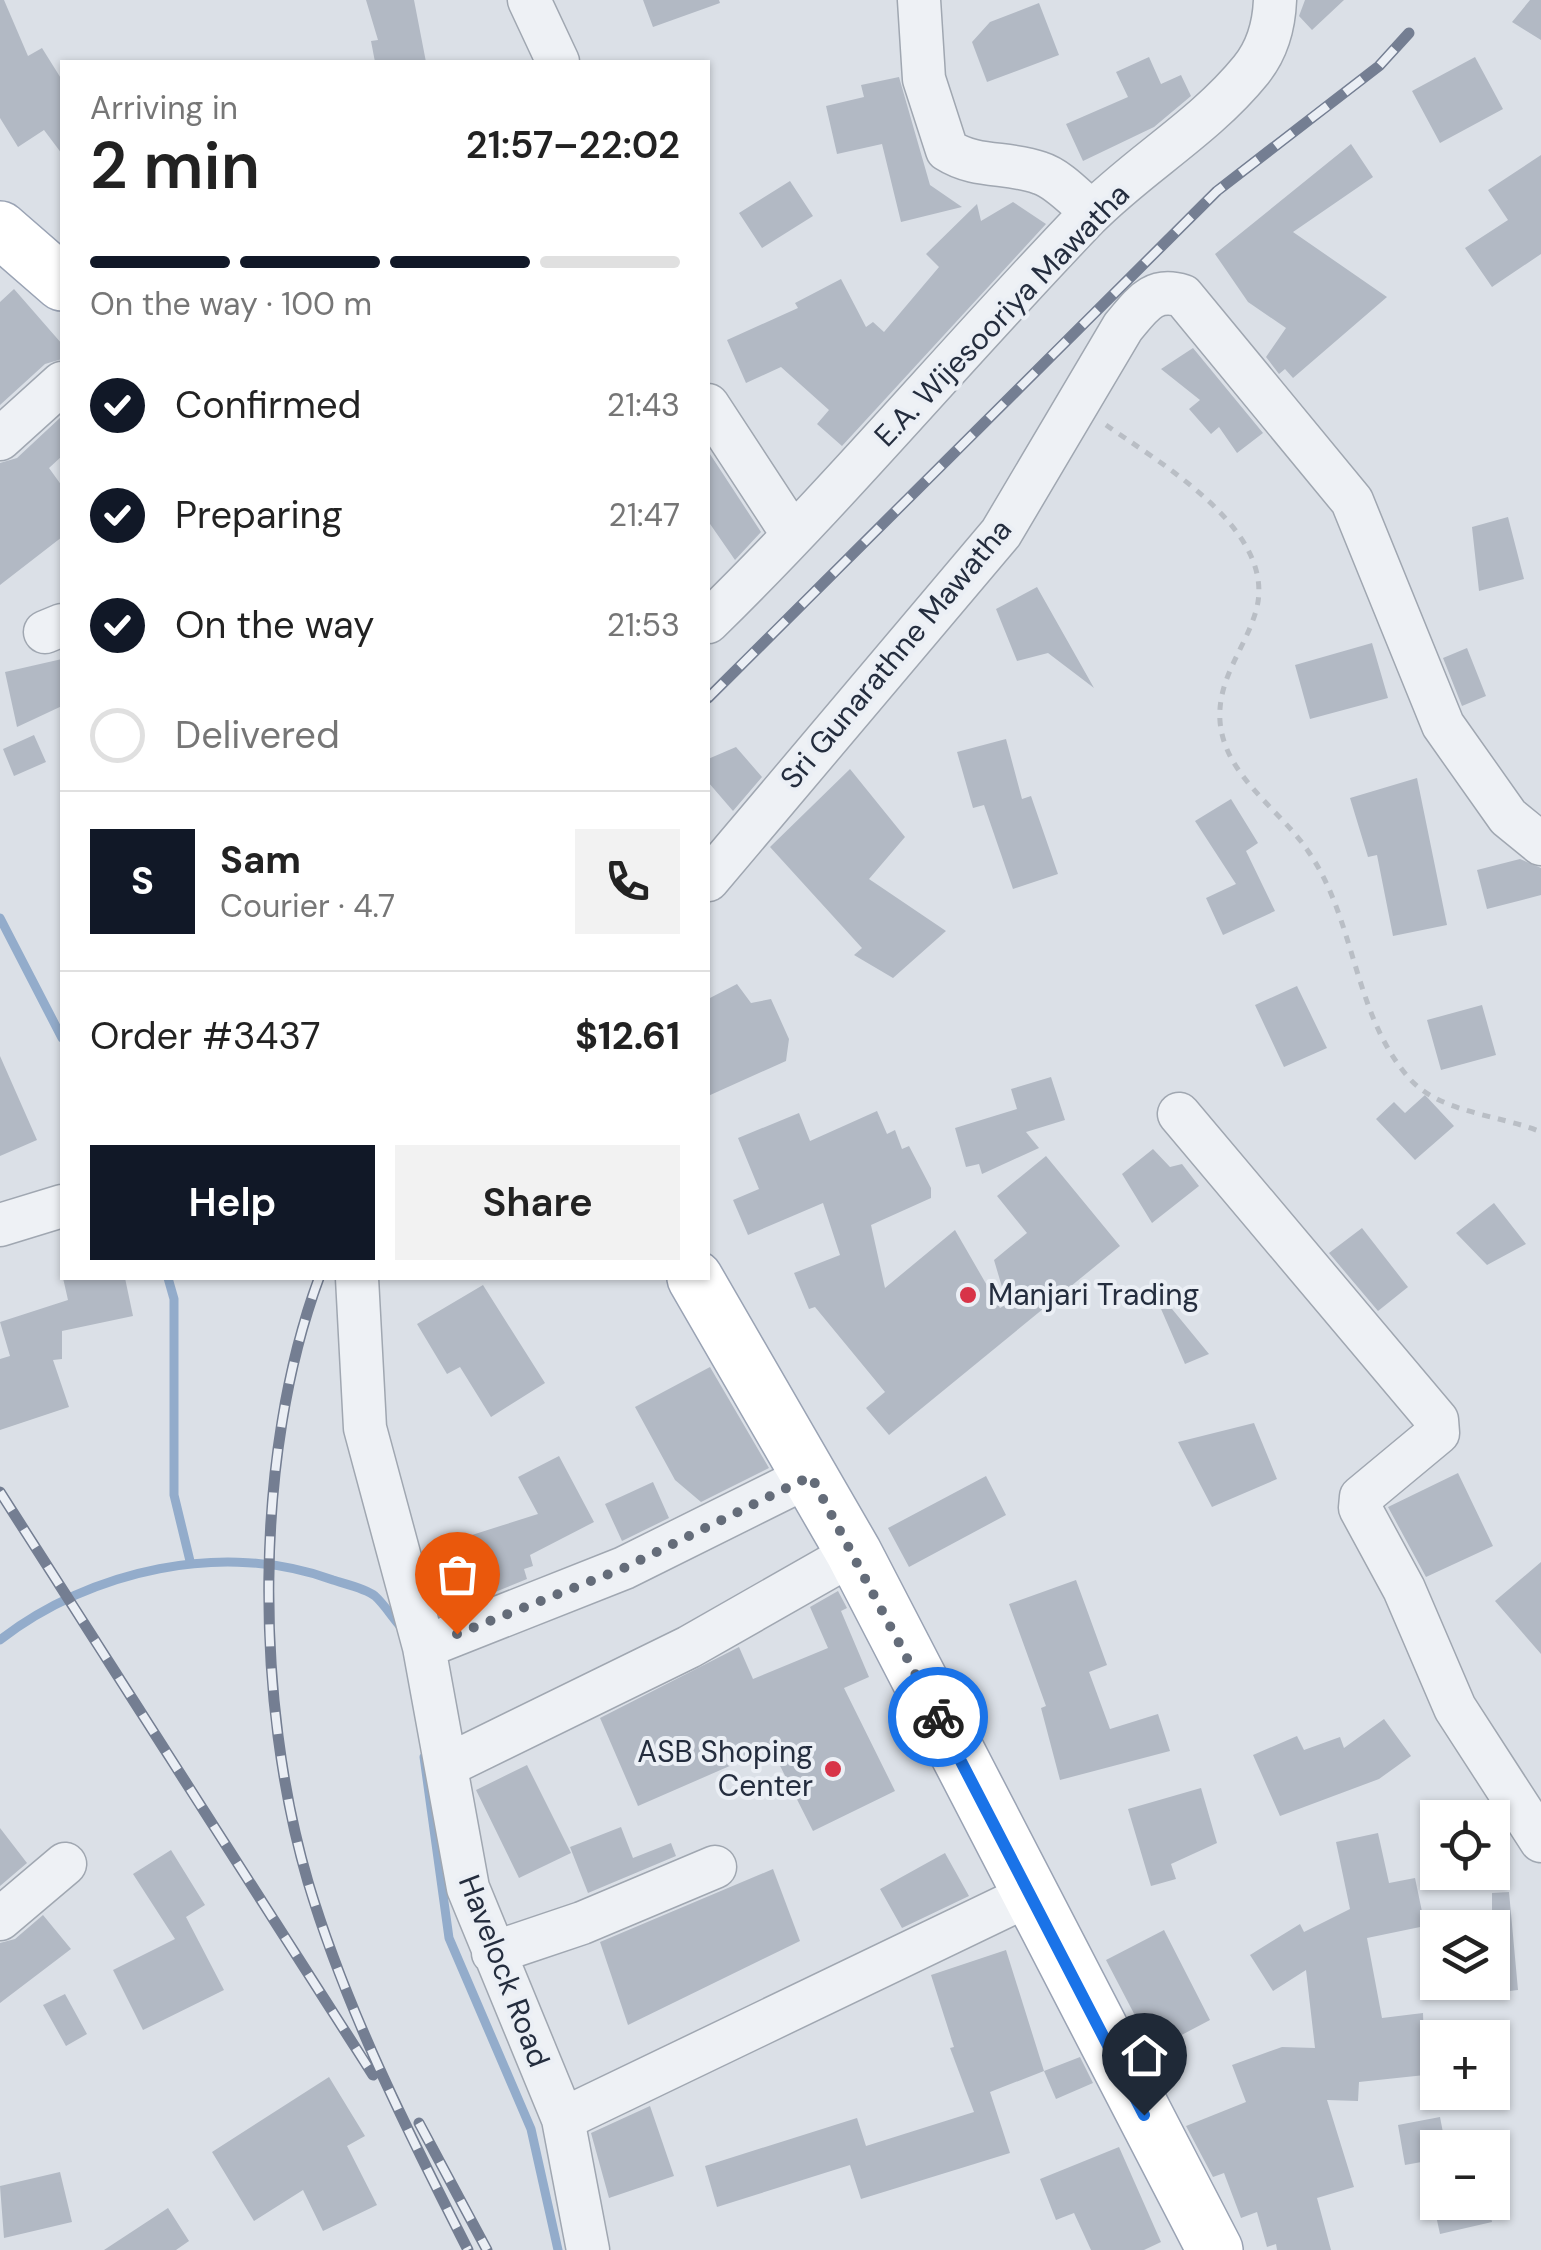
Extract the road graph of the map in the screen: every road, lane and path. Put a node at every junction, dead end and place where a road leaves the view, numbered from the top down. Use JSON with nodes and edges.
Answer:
{"nodes":[{"id":1,"x":528,"y":0,"type":"edge"},
{"id":2,"x":919,"y":0,"type":"edge"},
{"id":3,"x":1276,"y":0,"type":"edge"},
{"id":4,"x":557,"y":60,"type":"edge"},
{"id":5,"x":1092,"y":212,"type":"junction"},
{"id":6,"x":0,"y":228,"type":"edge"},
{"id":7,"x":60,"y":281,"type":"edge"},
{"id":8,"x":60,"y":385,"type":"edge"},
{"id":9,"x":1080,"y":406,"type":"junction"},
{"id":10,"x":710,"y":409,"type":"edge"},
{"id":11,"x":0,"y":439,"type":"edge"},
{"id":12,"x":792,"y":534,"type":"junction"},
{"id":13,"x":710,"y":620,"type":"edge"},
{"id":14,"x":1541,"y":844,"type":"edge"},
{"id":15,"x":710,"y":878,"type":"edge"},
{"id":16,"x":1180,"y":1114,"type":"dead end"},
{"id":17,"x":1541,"y":1132,"type":"edge"},
{"id":18,"x":60,"y":1207,"type":"edge"},
{"id":19,"x":0,"y":1225,"type":"edge"},
{"id":20,"x":358,"y":1280,"type":"edge"},
{"id":21,"x":696,"y":1280,"type":"edge"},
{"id":22,"x":811,"y":1476,"type":"junction"},
{"id":23,"x":854,"y":1553,"type":"junction"},
{"id":24,"x":424,"y":1647,"type":"junction"},
{"id":25,"x":446,"y":1766,"type":"junction"},
{"id":26,"x":1541,"y":1840,"type":"edge"},
{"id":27,"x":65,"y":1864,"type":"dead end"},
{"id":28,"x":716,"y":1867,"type":"dead end"},
{"id":29,"x":1032,"y":1894,"type":"junction"},
{"id":30,"x":0,"y":1919,"type":"edge"},
{"id":31,"x":493,"y":1952,"type":"junction"},
{"id":32,"x":563,"y":2119,"type":"junction"},
{"id":33,"x":588,"y":2250,"type":"edge"},
{"id":34,"x":1215,"y":2250,"type":"edge"}],
"edges":[{"from":1,"to":4,"type":"street"},
{"from":2,"to":5,"type":"street"},
{"from":3,"to":5,"type":"street","name":"E.A. Wijesooriya Mawatha"},
{"from":5,"to":12,"type":"street","name":"E.A. Wijesooriya Mawatha"},
{"from":6,"to":7,"type":"main road"},
{"from":8,"to":11,"type":"street"},
{"from":9,"to":14,"type":"street","name":"Sri Gunarathne Mawatha"},
{"from":9,"to":15,"type":"street","name":"Sri Gunarathne Mawatha"},
{"from":9,"to":17,"type":"path"},
{"from":10,"to":12,"type":"street"},
{"from":12,"to":13,"type":"street","name":"E.A. Wijesooriya Mawatha"},
{"from":16,"to":26,"type":"street"},
{"from":18,"to":19,"type":"street"},
{"from":20,"to":24,"type":"street","name":"Havelock Road"},
{"from":21,"to":22,"type":"main road"},
{"from":22,"to":23,"type":"main road"},
{"from":22,"to":24,"type":"street"},
{"from":23,"to":25,"type":"street"},
{"from":23,"to":29,"type":"main road"},
{"from":24,"to":25,"type":"street","name":"Havelock Road"},
{"from":25,"to":31,"type":"street","name":"Havelock Road"},
{"from":27,"to":30,"type":"street"},
{"from":28,"to":31,"type":"street"},
{"from":29,"to":32,"type":"street"},
{"from":29,"to":34,"type":"main road"},
{"from":31,"to":32,"type":"street","name":"Havelock Road"},
{"from":32,"to":33,"type":"street","name":"Havelock Road"}]}
